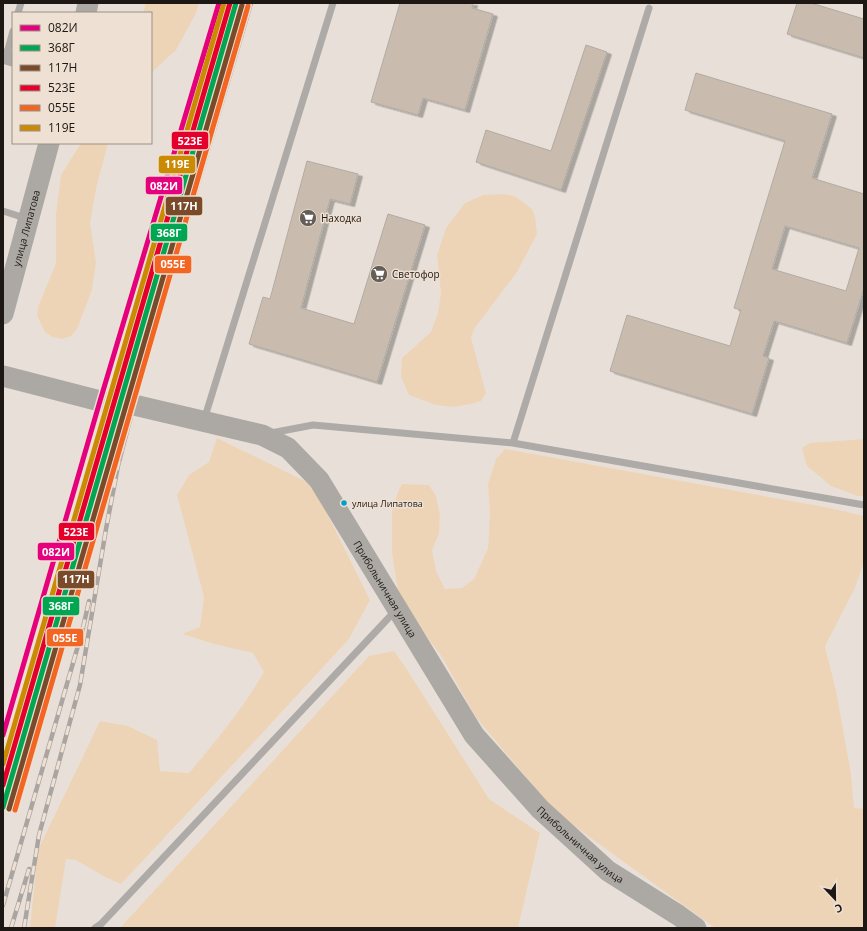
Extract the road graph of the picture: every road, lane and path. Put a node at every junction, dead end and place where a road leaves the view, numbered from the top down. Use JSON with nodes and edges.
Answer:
{"nodes":[{"id":1,"x":333,"y":3,"type":"edge"},
{"id":2,"x":649,"y":8,"type":"dead end"},
{"id":3,"x":12,"y":35,"type":"edge"},
{"id":4,"x":7,"y":57,"type":"edge"},
{"id":5,"x":49,"y":144,"type":"edge"},
{"id":6,"x":3,"y":211,"type":"edge"},
{"id":7,"x":28,"y":219,"type":"junction"},
{"id":8,"x":3,"y":314,"type":"edge"},
{"id":9,"x":3,"y":376,"type":"edge"},
{"id":10,"x":204,"y":422,"type":"junction"},
{"id":11,"x":262,"y":435,"type":"junction"},
{"id":12,"x":513,"y":443,"type":"junction"},
{"id":13,"x":864,"y":505,"type":"edge"},
{"id":14,"x":397,"y":609,"type":"junction"},
{"id":15,"x":95,"y":928,"type":"edge"},
{"id":16,"x":696,"y":928,"type":"edge"}],
"edges":[{"from":1,"to":10,"type":"lane"},
{"from":2,"to":12,"type":"lane"},
{"from":3,"to":4,"type":"lane"},
{"from":5,"to":7,"type":"street","name":"улица Липатова"},
{"from":6,"to":7,"type":"lane"},
{"from":7,"to":8,"type":"street","name":"улица Липатова"},
{"from":9,"to":10,"type":"street","name":"Прибольничная улица"},
{"from":10,"to":11,"type":"street","name":"Прибольничная улица"},
{"from":11,"to":12,"type":"lane"},
{"from":11,"to":14,"type":"street","name":"Прибольничная улица"},
{"from":12,"to":13,"type":"lane"},
{"from":14,"to":15,"type":"lane"},
{"from":14,"to":16,"type":"street","name":"Прибольничная улица"}]}
